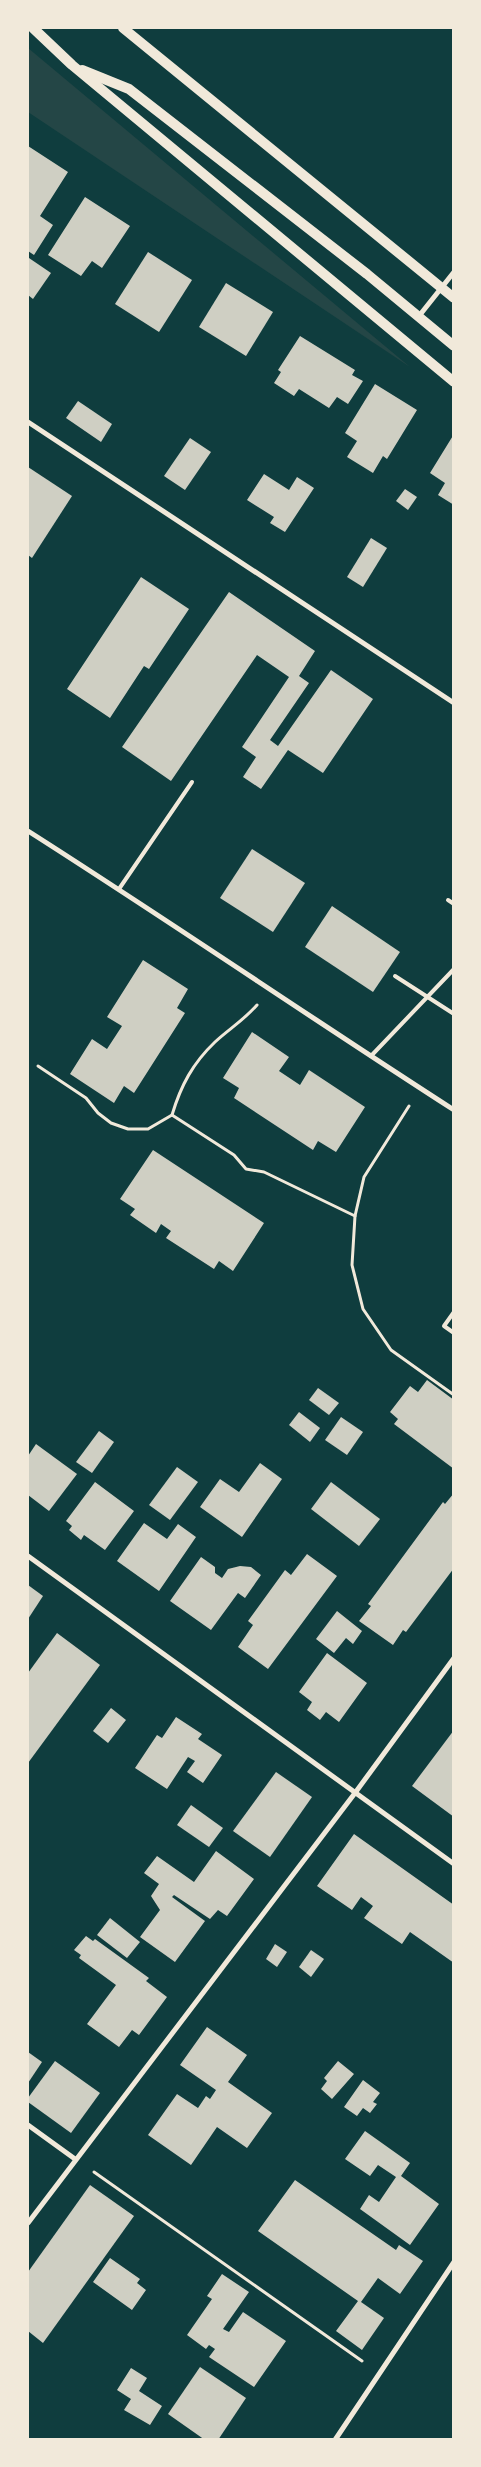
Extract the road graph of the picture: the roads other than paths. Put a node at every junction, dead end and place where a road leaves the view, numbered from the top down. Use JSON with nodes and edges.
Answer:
{"nodes":[{"id":1,"x":33,"y":28,"type":"edge"},
{"id":2,"x":122,"y":28,"type":"edge"},
{"id":3,"x":72,"y":66,"type":"junction"},
{"id":4,"x":454,"y":272,"type":"edge"},
{"id":5,"x":440,"y":287,"type":"junction"},
{"id":6,"x":454,"y":298,"type":"edge"},
{"id":7,"x":419,"y":316,"type":"junction"},
{"id":8,"x":454,"y":346,"type":"edge"},
{"id":9,"x":454,"y":382,"type":"edge"},
{"id":10,"x":28,"y":422,"type":"edge"},
{"id":11,"x":454,"y":703,"type":"edge"},
{"id":12,"x":192,"y":782,"type":"dead end"},
{"id":13,"x":28,"y":831,"type":"edge"},
{"id":14,"x":119,"y":889,"type":"junction"},
{"id":15,"x":448,"y":900,"type":"dead end"},
{"id":16,"x":454,"y":904,"type":"edge"},
{"id":17,"x":454,"y":969,"type":"edge"},
{"id":18,"x":395,"y":976,"type":"dead end"},
{"id":19,"x":428,"y":997,"type":"junction"},
{"id":20,"x":454,"y":1014,"type":"edge"},
{"id":21,"x":371,"y":1056,"type":"junction"},
{"id":22,"x":454,"y":1110,"type":"edge"},
{"id":23,"x":454,"y":1312,"type":"edge"},
{"id":24,"x":454,"y":1333,"type":"edge"},
{"id":25,"x":28,"y":1556,"type":"edge"},
{"id":26,"x":454,"y":1658,"type":"edge"},
{"id":27,"x":355,"y":1793,"type":"junction"},
{"id":28,"x":454,"y":1864,"type":"edge"},
{"id":29,"x":28,"y":2125,"type":"edge"},
{"id":30,"x":75,"y":2158,"type":"junction"},
{"id":31,"x":28,"y":2223,"type":"edge"},
{"id":32,"x":454,"y":2262,"type":"edge"},
{"id":33,"x":335,"y":2440,"type":"edge"}],
"edges":[{"from":1,"to":3,"type":"main road"},
{"from":2,"to":5,"type":"main road"},
{"from":3,"to":7,"type":"main road"},
{"from":3,"to":9,"type":"main road"},
{"from":4,"to":5,"type":"street"},
{"from":5,"to":6,"type":"main road"},
{"from":5,"to":7,"type":"street"},
{"from":7,"to":8,"type":"main road"},
{"from":10,"to":11,"type":"street"},
{"from":12,"to":14,"type":"lane"},
{"from":13,"to":14,"type":"street"},
{"from":14,"to":21,"type":"street"},
{"from":15,"to":16,"type":"lane"},
{"from":17,"to":19,"type":"lane"},
{"from":18,"to":19,"type":"lane"},
{"from":19,"to":20,"type":"lane"},
{"from":19,"to":21,"type":"lane"},
{"from":21,"to":22,"type":"street"},
{"from":23,"to":24,"type":"lane"},
{"from":25,"to":27,"type":"street"},
{"from":26,"to":27,"type":"street"},
{"from":27,"to":28,"type":"street"},
{"from":27,"to":30,"type":"street"},
{"from":29,"to":30,"type":"street"},
{"from":30,"to":31,"type":"street"},
{"from":32,"to":33,"type":"street"}]}
